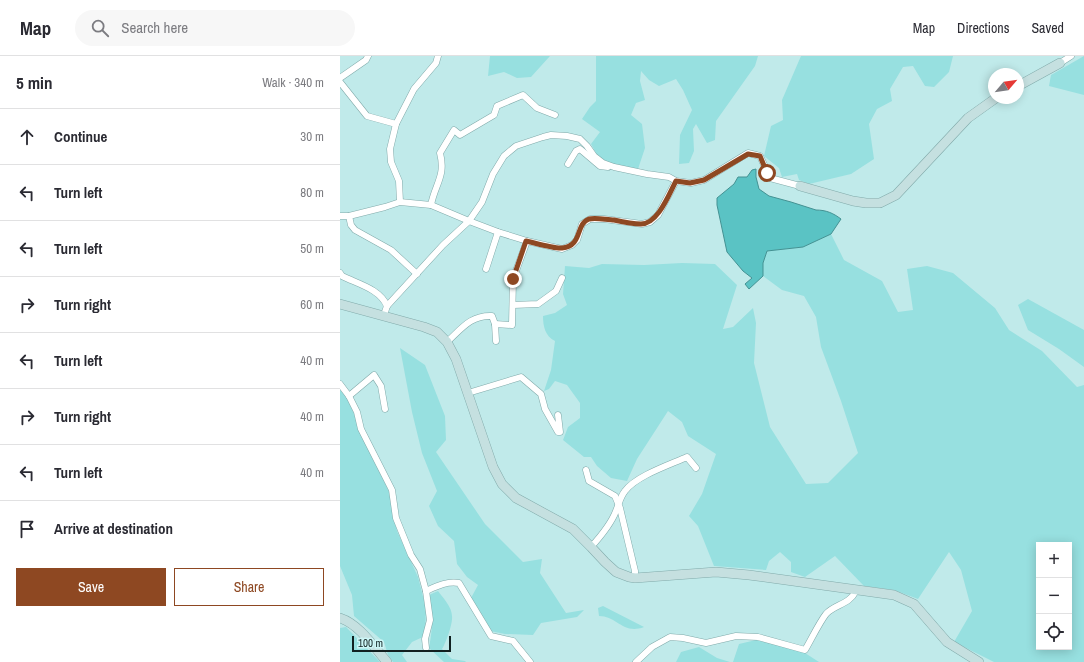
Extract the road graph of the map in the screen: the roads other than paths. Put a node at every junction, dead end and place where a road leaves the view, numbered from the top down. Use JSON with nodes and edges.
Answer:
{"nodes":[{"id":1,"x":368,"y":56,"type":"edge"},
{"id":2,"x":438,"y":56,"type":"edge"},
{"id":3,"x":1071,"y":56,"type":"edge"},
{"id":4,"x":1060,"y":63,"type":"joint"},
{"id":5,"x":340,"y":82,"type":"edge"},
{"id":6,"x":1024,"y":83,"type":"edge"},
{"id":7,"x":988,"y":104,"type":"edge"},
{"id":8,"x":555,"y":115,"type":"dead end"},
{"id":9,"x":396,"y":124,"type":"junction"},
{"id":10,"x":568,"y":164,"type":"dead end"},
{"id":11,"x":614,"y":167,"type":"junction"},
{"id":12,"x":676,"y":181,"type":"junction"},
{"id":13,"x":800,"y":186,"type":"joint"},
{"id":14,"x":400,"y":202,"type":"junction"},
{"id":15,"x":431,"y":205,"type":"junction"},
{"id":16,"x":340,"y":216,"type":"edge"},
{"id":17,"x":349,"y":216,"type":"junction"},
{"id":18,"x":470,"y":221,"type":"junction"},
{"id":19,"x":498,"y":232,"type":"junction"},
{"id":20,"x":526,"y":241,"type":"junction"},
{"id":21,"x":486,"y":269,"type":"dead end"},
{"id":22,"x":340,"y":273,"type":"edge"},
{"id":23,"x":417,"y":274,"type":"junction"},
{"id":24,"x":562,"y":278,"type":"dead end"},
{"id":25,"x":340,"y":304,"type":"edge"},
{"id":26,"x":512,"y":305,"type":"junction"},
{"id":27,"x":386,"y":311,"type":"junction"},
{"id":28,"x":495,"y":324,"type":"junction"},
{"id":29,"x":496,"y":341,"type":"dead end"},
{"id":30,"x":447,"y":342,"type":"junction"},
{"id":31,"x":340,"y":384,"type":"edge"},
{"id":32,"x":468,"y":393,"type":"junction"},
{"id":33,"x":349,"y":396,"type":"junction"},
{"id":34,"x":385,"y":409,"type":"dead end"},
{"id":35,"x":558,"y":415,"type":"dead end"},
{"id":36,"x":696,"y":468,"type":"dead end"},
{"id":37,"x":586,"y":470,"type":"dead end"},
{"id":38,"x":618,"y":503,"type":"junction"},
{"id":39,"x":591,"y":547,"type":"junction"},
{"id":40,"x":635,"y":578,"type":"junction"},
{"id":41,"x":426,"y":591,"type":"junction"},
{"id":42,"x":856,"y":591,"type":"junction"},
{"id":43,"x":340,"y":618,"type":"edge"},
{"id":44,"x":426,"y":648,"type":"dead end"},
{"id":45,"x":386,"y":662,"type":"edge"},
{"id":46,"x":530,"y":662,"type":"edge"},
{"id":47,"x":636,"y":662,"type":"edge"},
{"id":48,"x":979,"y":662,"type":"edge"}],
"edges":[{"from":1,"to":5,"type":"street"},
{"from":2,"to":9,"type":"street"},
{"from":3,"to":4,"type":"street"},
{"from":4,"to":6,"type":"street"},
{"from":5,"to":9,"type":"street"},
{"from":7,"to":13,"type":"street"},
{"from":8,"to":15,"type":"street"},
{"from":9,"to":14,"type":"street"},
{"from":10,"to":11,"type":"street"},
{"from":11,"to":12,"type":"street"},
{"from":11,"to":18,"type":"street"},
{"from":12,"to":13,"type":"street"},
{"from":12,"to":20,"type":"street"},
{"from":14,"to":15,"type":"street"},
{"from":14,"to":17,"type":"street"},
{"from":15,"to":18,"type":"street"},
{"from":16,"to":17,"type":"street"},
{"from":17,"to":23,"type":"street"},
{"from":18,"to":19,"type":"street"},
{"from":18,"to":23,"type":"street"},
{"from":19,"to":20,"type":"street"},
{"from":19,"to":21,"type":"street"},
{"from":20,"to":26,"type":"street"},
{"from":22,"to":27,"type":"street"},
{"from":23,"to":27,"type":"street"},
{"from":24,"to":26,"type":"street"},
{"from":25,"to":27,"type":"street"},
{"from":26,"to":28,"type":"street"},
{"from":27,"to":30,"type":"street"},
{"from":28,"to":29,"type":"street"},
{"from":28,"to":30,"type":"street"},
{"from":30,"to":32,"type":"street"},
{"from":31,"to":33,"type":"street"},
{"from":32,"to":35,"type":"street"},
{"from":32,"to":39,"type":"street"},
{"from":33,"to":34,"type":"street"},
{"from":33,"to":41,"type":"street"},
{"from":36,"to":38,"type":"street"},
{"from":37,"to":38,"type":"street"},
{"from":38,"to":39,"type":"street"},
{"from":38,"to":40,"type":"street"},
{"from":39,"to":40,"type":"street"},
{"from":40,"to":42,"type":"street"},
{"from":41,"to":44,"type":"street"},
{"from":41,"to":46,"type":"street"},
{"from":42,"to":47,"type":"street"},
{"from":42,"to":48,"type":"street"},
{"from":43,"to":45,"type":"street"}]}
